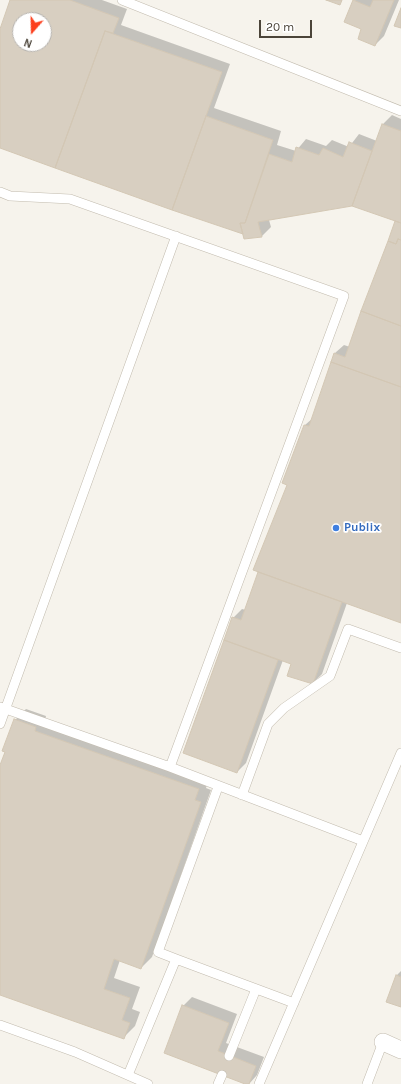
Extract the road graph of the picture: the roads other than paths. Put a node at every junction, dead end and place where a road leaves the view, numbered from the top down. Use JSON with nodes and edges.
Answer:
{"nodes":[{"id":1,"x":122,"y":0,"type":"edge"},
{"id":2,"x":401,"y":111,"type":"edge"},
{"id":3,"x":0,"y":192,"type":"edge"},
{"id":4,"x":176,"y":236,"type":"junction"},
{"id":5,"x":401,"y":648,"type":"edge"},
{"id":6,"x":3,"y":708,"type":"edge"},
{"id":7,"x":0,"y":724,"type":"edge"},
{"id":8,"x":401,"y":753,"type":"edge"},
{"id":9,"x":170,"y":767,"type":"junction"},
{"id":10,"x":218,"y":786,"type":"junction"},
{"id":11,"x":242,"y":795,"type":"junction"},
{"id":12,"x":363,"y":841,"type":"junction"},
{"id":13,"x":176,"y":959,"type":"junction"},
{"id":14,"x":256,"y":989,"type":"junction"},
{"id":15,"x":294,"y":1002,"type":"junction"},
{"id":16,"x":0,"y":1025,"type":"edge"},
{"id":17,"x":382,"y":1042,"type":"joint"},
{"id":18,"x":401,"y":1050,"type":"edge"},
{"id":19,"x":229,"y":1056,"type":"dead end"},
{"id":20,"x":222,"y":1075,"type":"dead end"},
{"id":21,"x":128,"y":1076,"type":"junction"},
{"id":22,"x":148,"y":1084,"type":"edge"},
{"id":23,"x":218,"y":1084,"type":"edge"},
{"id":24,"x":259,"y":1084,"type":"edge"},
{"id":25,"x":367,"y":1084,"type":"edge"}],
"edges":[{"from":1,"to":2,"type":"lane"},
{"from":3,"to":4,"type":"lane"},
{"from":4,"to":6,"type":"lane"},
{"from":4,"to":9,"type":"lane"},
{"from":5,"to":11,"type":"lane"},
{"from":6,"to":7,"type":"lane"},
{"from":6,"to":9,"type":"lane"},
{"from":8,"to":12,"type":"lane"},
{"from":9,"to":10,"type":"lane"},
{"from":10,"to":11,"type":"lane"},
{"from":10,"to":13,"type":"lane"},
{"from":11,"to":12,"type":"lane"},
{"from":12,"to":15,"type":"lane"},
{"from":13,"to":14,"type":"lane"},
{"from":13,"to":21,"type":"lane"},
{"from":14,"to":15,"type":"lane"},
{"from":14,"to":19,"type":"lane"},
{"from":15,"to":24,"type":"lane"},
{"from":16,"to":21,"type":"lane"},
{"from":17,"to":18,"type":"street"},
{"from":17,"to":25,"type":"lane"},
{"from":20,"to":23,"type":"lane"},
{"from":21,"to":22,"type":"lane"}]}
